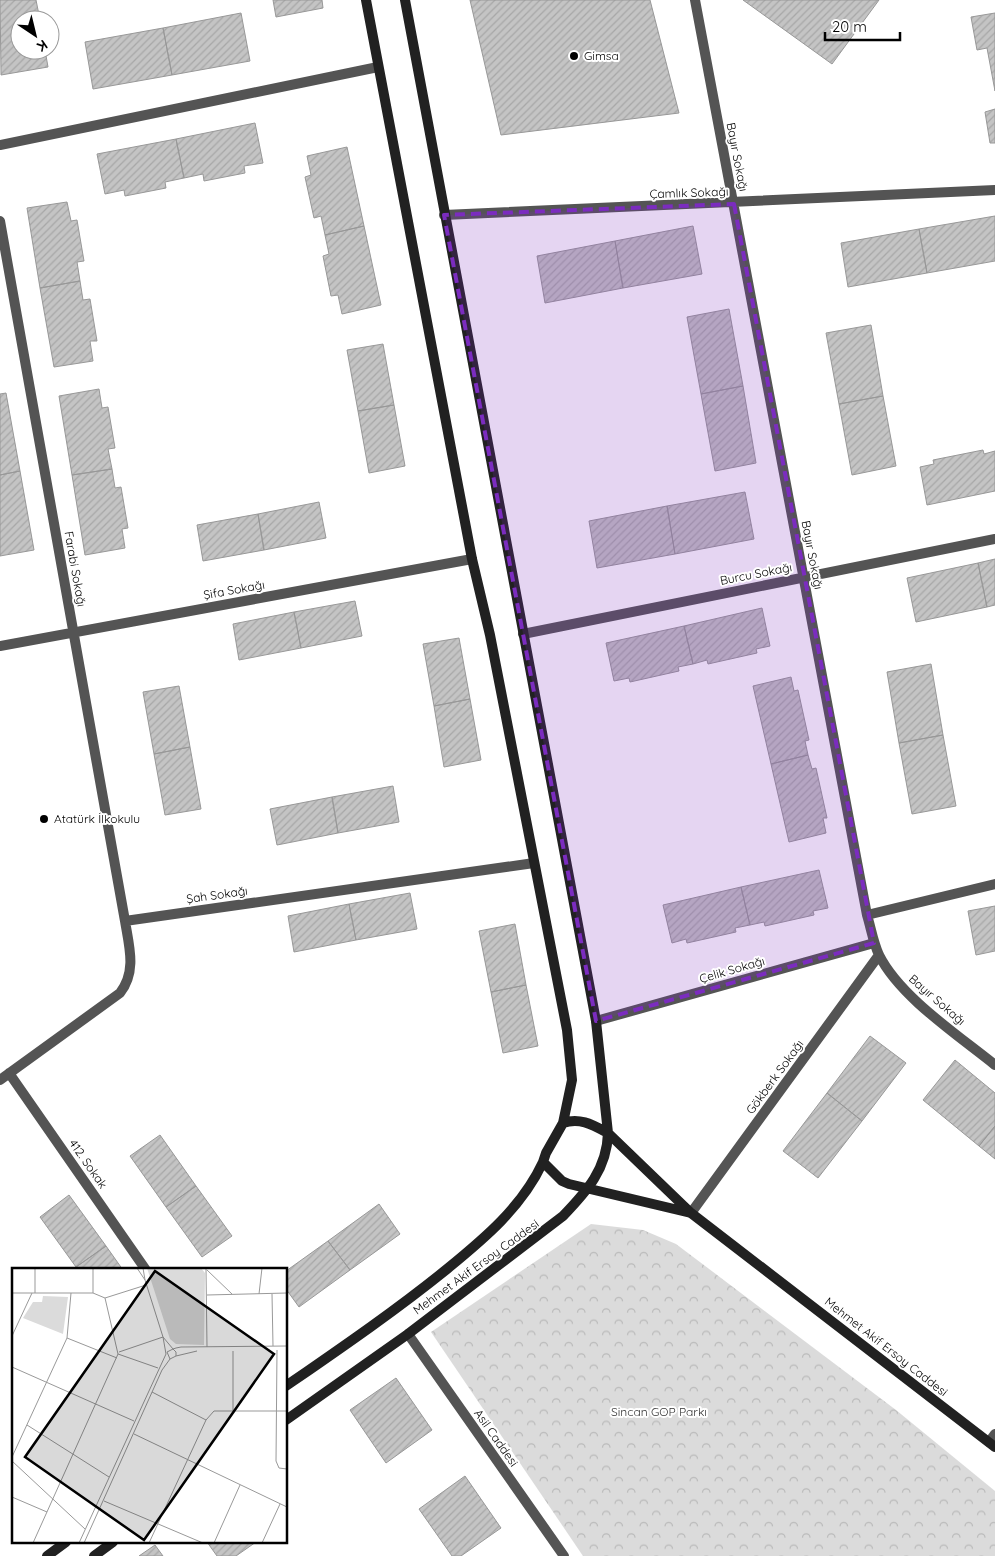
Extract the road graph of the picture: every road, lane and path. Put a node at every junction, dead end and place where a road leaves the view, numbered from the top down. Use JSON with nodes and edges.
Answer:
{"nodes":[{"id":1,"x":366,"y":0,"type":"edge"},
{"id":2,"x":405,"y":0,"type":"edge"},
{"id":3,"x":695,"y":0,"type":"edge"},
{"id":4,"x":378,"y":67,"type":"junction"},
{"id":5,"x":0,"y":145,"type":"edge"},
{"id":6,"x":995,"y":190,"type":"edge"},
{"id":7,"x":734,"y":204,"type":"junction"},
{"id":8,"x":444,"y":215,"type":"junction"},
{"id":9,"x":0,"y":221,"type":"edge"},
{"id":10,"x":995,"y":539,"type":"edge"},
{"id":11,"x":472,"y":559,"type":"junction"},
{"id":12,"x":804,"y":577,"type":"junction"},
{"id":13,"x":74,"y":632,"type":"junction"},
{"id":14,"x":523,"y":634,"type":"junction"},
{"id":15,"x":0,"y":646,"type":"edge"},
{"id":16,"x":534,"y":863,"type":"junction"},
{"id":17,"x":995,"y":884,"type":"edge"},
{"id":18,"x":867,"y":915,"type":"junction"},
{"id":19,"x":125,"y":921,"type":"junction"},
{"id":20,"x":874,"y":943,"type":"junction"},
{"id":21,"x":880,"y":955,"type":"junction"},
{"id":22,"x":596,"y":1021,"type":"junction"},
{"id":23,"x":995,"y":1065,"type":"edge"},
{"id":24,"x":9,"y":1073,"type":"junction"},
{"id":25,"x":0,"y":1080,"type":"edge"},
{"id":26,"x":563,"y":1122,"type":"junction"},
{"id":27,"x":608,"y":1133,"type":"junction"},
{"id":28,"x":544,"y":1162,"type":"junction"},
{"id":29,"x":585,"y":1190,"type":"junction"},
{"id":30,"x":691,"y":1213,"type":"junction"},
{"id":31,"x":145,"y":1268,"type":"edge"},
{"id":32,"x":408,"y":1334,"type":"junction"},
{"id":33,"x":288,"y":1385,"type":"edge"},
{"id":34,"x":288,"y":1419,"type":"edge"},
{"id":35,"x":993,"y":1441,"type":"edge"},
{"id":36,"x":63,"y":1544,"type":"edge"},
{"id":37,"x":111,"y":1544,"type":"edge"},
{"id":38,"x":47,"y":1556,"type":"edge"},
{"id":39,"x":94,"y":1556,"type":"edge"},
{"id":40,"x":564,"y":1556,"type":"edge"}],
"edges":[{"from":1,"to":4,"type":"main road"},
{"from":2,"to":8,"type":"main road"},
{"from":3,"to":7,"type":"street","name":"Bayır Sokağı"},
{"from":4,"to":5,"type":"street"},
{"from":4,"to":11,"type":"main road"},
{"from":6,"to":7,"type":"street","name":"Çamlık Sokağı"},
{"from":7,"to":8,"type":"street","name":"Çamlık Sokağı"},
{"from":7,"to":12,"type":"street","name":"Bayır Sokağı"},
{"from":8,"to":14,"type":"main road"},
{"from":9,"to":13,"type":"street","name":"Farabi Sokağı"},
{"from":10,"to":12,"type":"street","name":"Burcu Sokağı"},
{"from":11,"to":13,"type":"street","name":"Şifa Sokağı"},
{"from":11,"to":16,"type":"main road"},
{"from":12,"to":14,"type":"street","name":"Burcu Sokağı"},
{"from":12,"to":18,"type":"street","name":"Bayır Sokağı"},
{"from":13,"to":15,"type":"street","name":"Şifa Sokağı"},
{"from":13,"to":19,"type":"street","name":"Farabi Sokağı"},
{"from":14,"to":22,"type":"main road"},
{"from":16,"to":19,"type":"street","name":"Şah Sokağı"},
{"from":16,"to":26,"type":"main road"},
{"from":17,"to":18,"type":"street"},
{"from":18,"to":20,"type":"street","name":"Bayır Sokağı"},
{"from":19,"to":24,"type":"street"},
{"from":20,"to":21,"type":"street","name":"Bayır Sokağı"},
{"from":20,"to":22,"type":"street","name":"Çelik Sokağı"},
{"from":21,"to":23,"type":"street","name":"Bayır Sokağı"},
{"from":21,"to":30,"type":"street","name":"Gökberk Sokağı"},
{"from":22,"to":27,"type":"main road"},
{"from":24,"to":25,"type":"street"},
{"from":24,"to":31,"type":"street","name":"412. Sokak"},
{"from":26,"to":27,"type":"main road"},
{"from":26,"to":28,"type":"main road"},
{"from":27,"to":29,"type":"main road"},
{"from":27,"to":30,"type":"main road","name":"Mehmet Akif Ersoy Caddesi"},
{"from":28,"to":29,"type":"main road"},
{"from":28,"to":33,"type":"main road","name":"Mehmet Akif Ersoy Caddesi"},
{"from":29,"to":30,"type":"main road","name":"Mehmet Akif Ersoy Caddesi"},
{"from":29,"to":32,"type":"main road","name":"Mehmet Akif Ersoy Caddesi"},
{"from":30,"to":35,"type":"main road","name":"Mehmet Akif Ersoy Caddesi"},
{"from":32,"to":34,"type":"main road","name":"Mehmet Akif Ersoy Caddesi"},
{"from":32,"to":40,"type":"street","name":"Asil Caddesi"},
{"from":36,"to":38,"type":"main road"},
{"from":37,"to":39,"type":"main road"}]}
